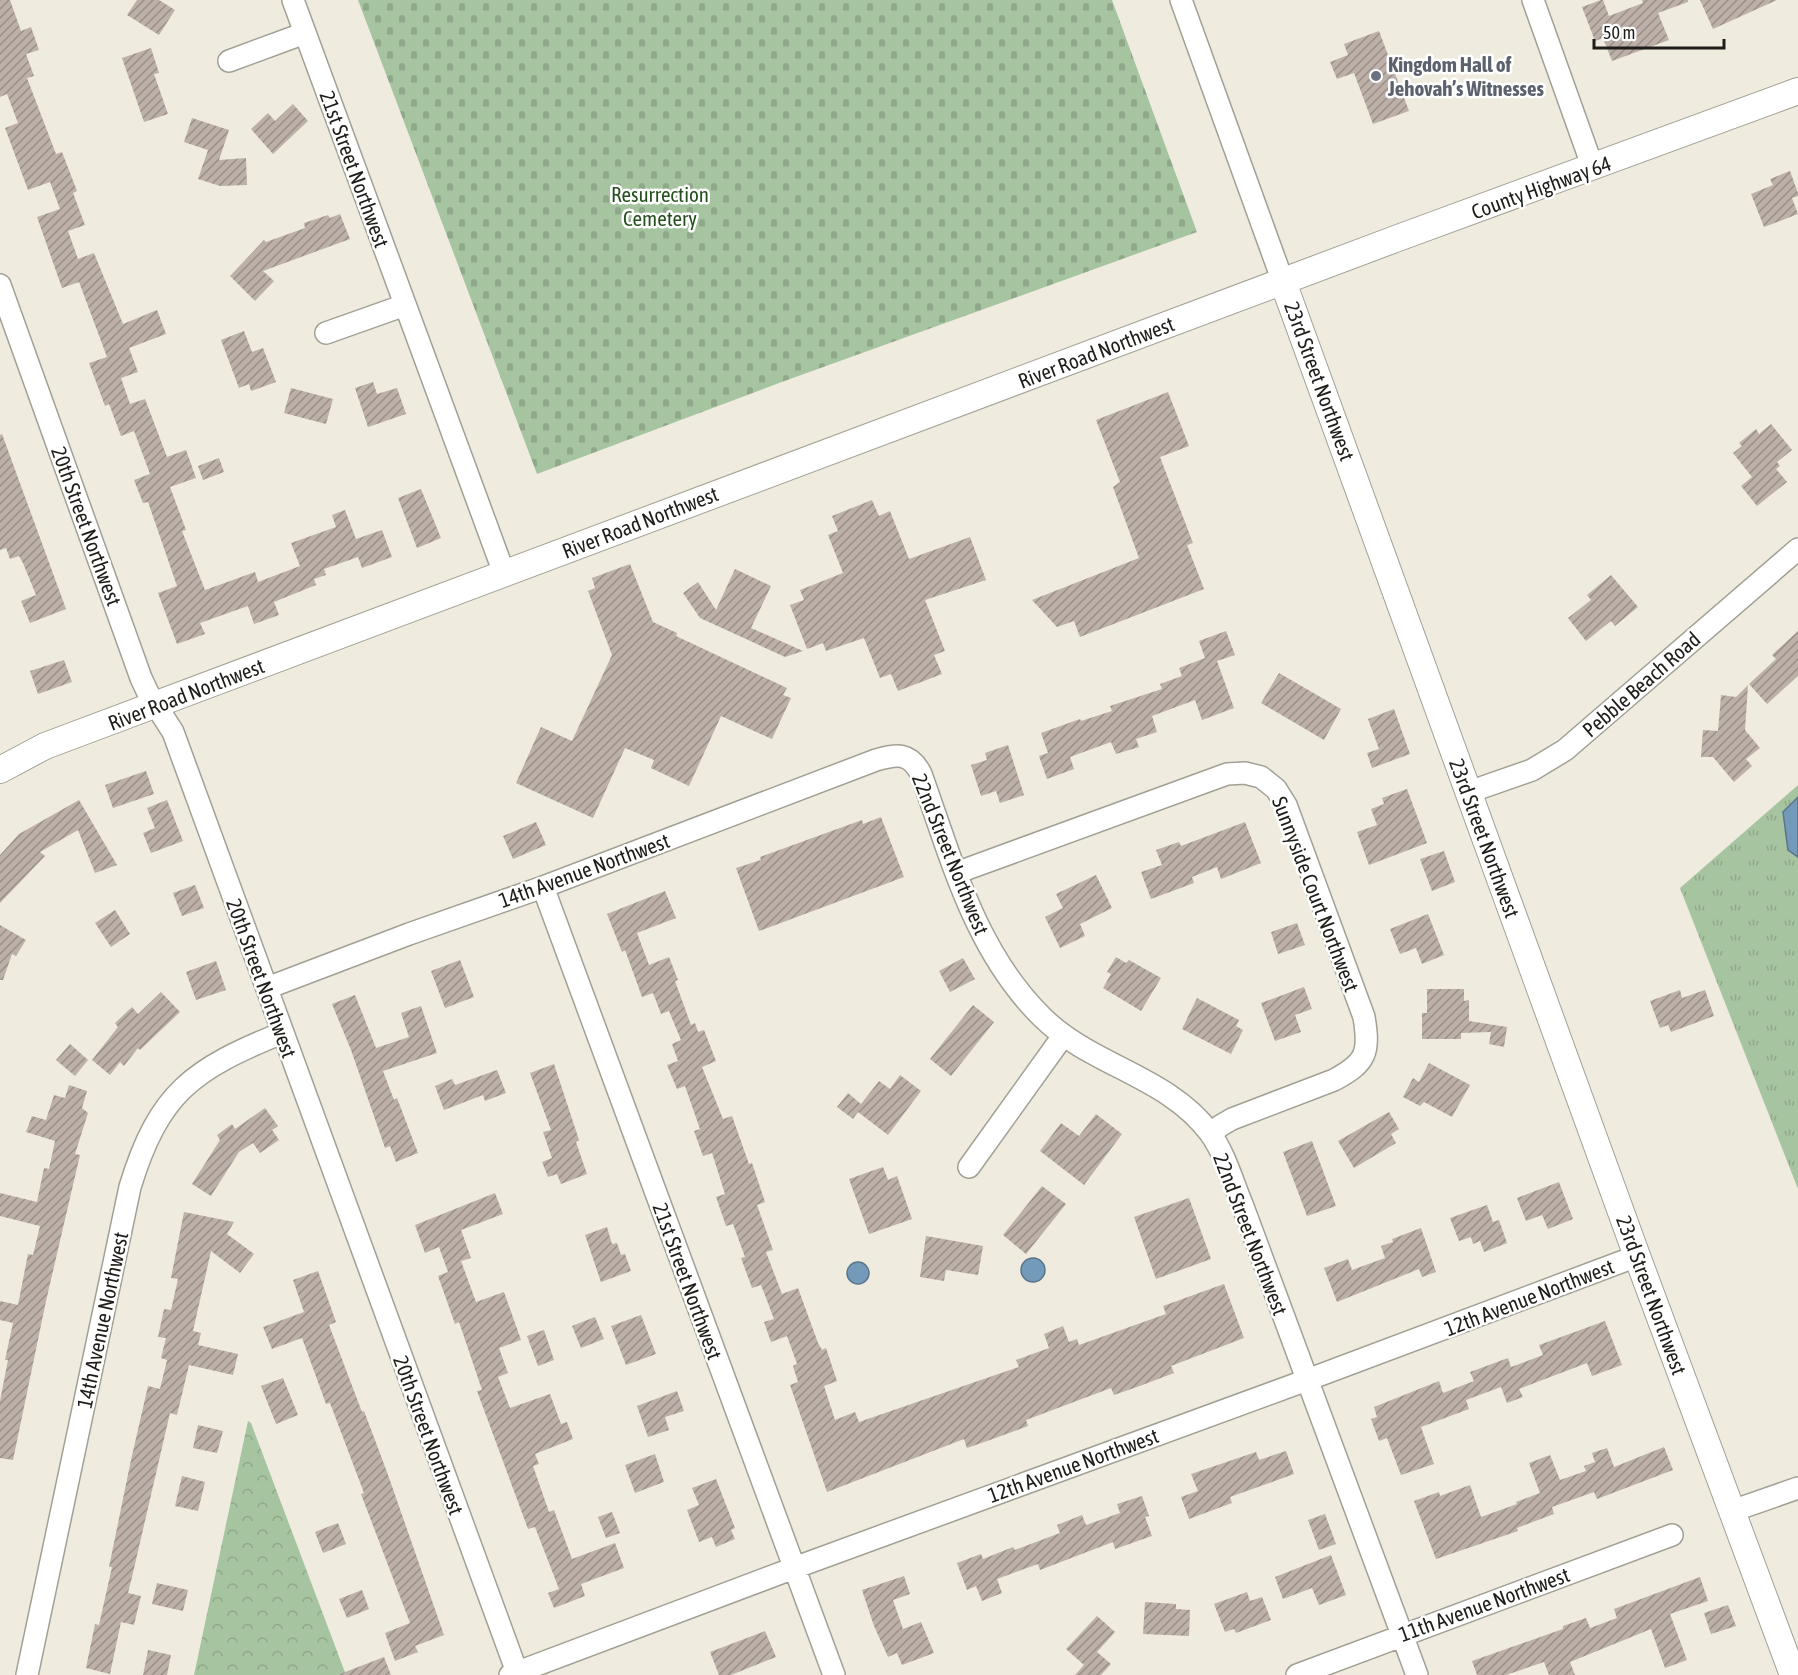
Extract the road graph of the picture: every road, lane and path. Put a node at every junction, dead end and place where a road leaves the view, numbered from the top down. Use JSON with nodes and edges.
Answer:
{"nodes":[{"id":1,"x":293,"y":0,"type":"edge"},
{"id":2,"x":1181,"y":0,"type":"edge"},
{"id":3,"x":1533,"y":0,"type":"edge"},
{"id":4,"x":305,"y":33,"type":"junction"},
{"id":5,"x":229,"y":61,"type":"dead end"},
{"id":6,"x":1798,"y":91,"type":"edge"},
{"id":7,"x":1593,"y":168,"type":"junction"},
{"id":8,"x":1283,"y":282,"type":"junction"},
{"id":9,"x":0,"y":285,"type":"edge"},
{"id":10,"x":405,"y":305,"type":"junction"},
{"id":11,"x":326,"y":333,"type":"dead end"},
{"id":12,"x":1798,"y":549,"type":"edge"},
{"id":13,"x":504,"y":573,"type":"junction"},
{"id":14,"x":157,"y":706,"type":"junction"},
{"id":15,"x":903,"y":756,"type":"joint"},
{"id":16,"x":0,"y":770,"type":"edge"},
{"id":17,"x":1469,"y":792,"type":"junction"},
{"id":18,"x":957,"y":873,"type":"junction"},
{"id":19,"x":543,"y":887,"type":"junction"},
{"id":20,"x":267,"y":988,"type":"junction"},
{"id":21,"x":282,"y":1033,"type":"junction"},
{"id":22,"x":1063,"y":1036,"type":"junction"},
{"id":23,"x":1210,"y":1134,"type":"junction"},
{"id":24,"x":969,"y":1167,"type":"dead end"},
{"id":25,"x":1637,"y":1256,"type":"junction"},
{"id":26,"x":1307,"y":1380,"type":"junction"},
{"id":27,"x":1798,"y":1488,"type":"edge"},
{"id":28,"x":1732,"y":1511,"type":"junction"},
{"id":29,"x":1672,"y":1535,"type":"dead end"},
{"id":30,"x":794,"y":1568,"type":"junction"},
{"id":31,"x":1402,"y":1635,"type":"junction"},
{"id":32,"x":515,"y":1674,"type":"edge"},
{"id":33,"x":27,"y":1675,"type":"edge"},
{"id":34,"x":834,"y":1675,"type":"edge"},
{"id":35,"x":1297,"y":1675,"type":"edge"},
{"id":36,"x":1417,"y":1675,"type":"edge"},
{"id":37,"x":1793,"y":1675,"type":"edge"}],
"edges":[{"from":1,"to":4,"type":"street","name":"21st Street Northwest"},
{"from":2,"to":8,"type":"street","name":"23rd Street Northwest"},
{"from":3,"to":7,"type":"street"},
{"from":4,"to":5,"type":"street"},
{"from":4,"to":10,"type":"street","name":"21st Street Northwest"},
{"from":6,"to":7,"type":"street","name":"County Highway 64"},
{"from":7,"to":8,"type":"street","name":"County Highway 64"},
{"from":8,"to":13,"type":"street","name":"River Road Northwest"},
{"from":8,"to":17,"type":"street","name":"23rd Street Northwest"},
{"from":9,"to":14,"type":"street","name":"20th Street Northwest"},
{"from":10,"to":11,"type":"street"},
{"from":10,"to":13,"type":"street","name":"21st Street Northwest"},
{"from":12,"to":17,"type":"street","name":"Pebble Beach Road"},
{"from":13,"to":14,"type":"street","name":"River Road Northwest"},
{"from":14,"to":16,"type":"street","name":"River Road Northwest"},
{"from":14,"to":20,"type":"street","name":"20th Street Northwest"},
{"from":15,"to":18,"type":"street","name":"22nd Street Northwest"},
{"from":15,"to":19,"type":"street","name":"14th Avenue Northwest"},
{"from":17,"to":25,"type":"street","name":"23rd Street Northwest"},
{"from":18,"to":22,"type":"street","name":"22nd Street Northwest"},
{"from":18,"to":23,"type":"street","name":"Sunnyside Court Northwest"},
{"from":19,"to":20,"type":"street","name":"14th Avenue Northwest"},
{"from":19,"to":30,"type":"street","name":"21st Street Northwest"},
{"from":20,"to":21,"type":"street","name":"20th Street Northwest"},
{"from":21,"to":32,"type":"street","name":"20th Street Northwest"},
{"from":21,"to":33,"type":"street","name":"14th Avenue Northwest"},
{"from":22,"to":23,"type":"street","name":"22nd Street Northwest"},
{"from":22,"to":24,"type":"street"},
{"from":23,"to":26,"type":"street","name":"22nd Street Northwest"},
{"from":25,"to":26,"type":"street","name":"12th Avenue Northwest"},
{"from":25,"to":28,"type":"street","name":"23rd Street Northwest"},
{"from":26,"to":30,"type":"street","name":"12th Avenue Northwest"},
{"from":26,"to":31,"type":"street","name":"22nd Street Northwest"},
{"from":27,"to":28,"type":"street"},
{"from":28,"to":37,"type":"street","name":"23rd Street Northwest"},
{"from":29,"to":31,"type":"street","name":"11th Avenue Northwest"},
{"from":30,"to":32,"type":"street","name":"12th Avenue Northwest"},
{"from":30,"to":34,"type":"street","name":"21st Street Northwest"},
{"from":31,"to":35,"type":"street","name":"11th Avenue Northwest"},
{"from":31,"to":36,"type":"street","name":"22nd Street Northwest"}]}
